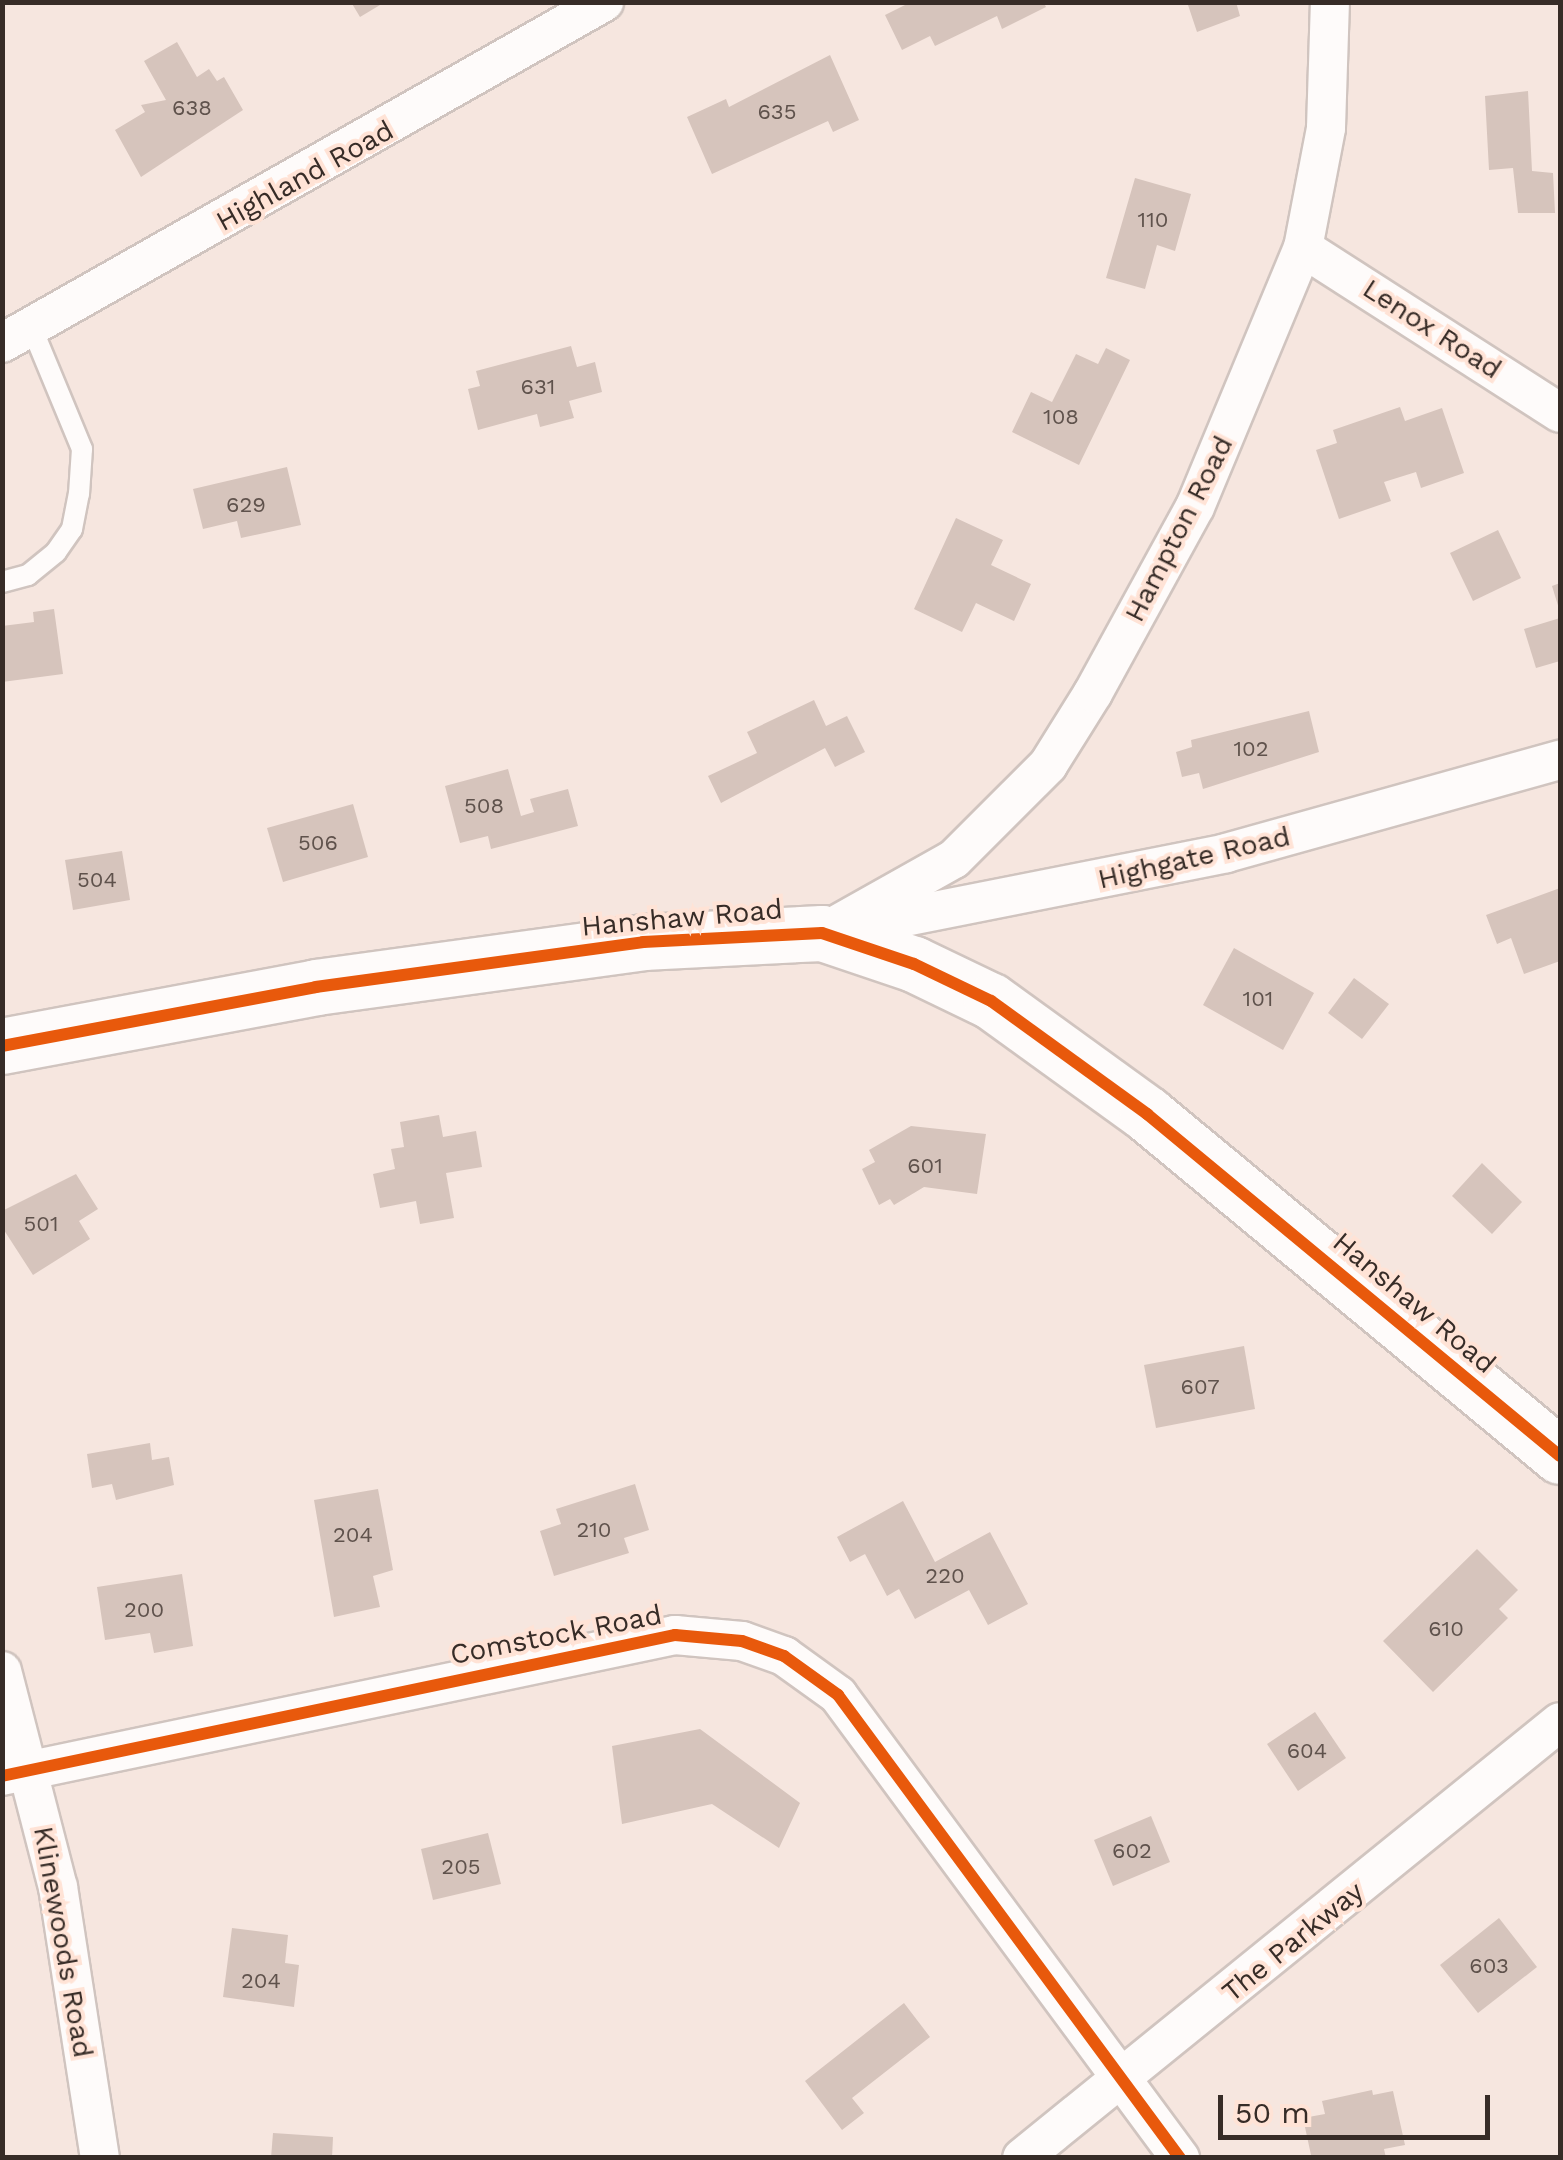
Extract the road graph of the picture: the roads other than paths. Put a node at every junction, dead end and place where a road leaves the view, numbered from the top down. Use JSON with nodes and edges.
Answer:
{"nodes":[{"id":1,"x":604,"y":2,"type":"edge"},
{"id":2,"x":1330,"y":2,"type":"edge"},
{"id":3,"x":1303,"y":248,"type":"junction"},
{"id":4,"x":17,"y":335,"type":"edge"},
{"id":5,"x":1560,"y":413,"type":"edge"},
{"id":6,"x":2,"y":582,"type":"edge"},
{"id":7,"x":1560,"y":760,"type":"edge"},
{"id":8,"x":822,"y":933,"type":"junction"},
{"id":9,"x":2,"y":1046,"type":"edge"},
{"id":10,"x":1560,"y":1456,"type":"edge"},
{"id":11,"x":2,"y":1670,"type":"edge"},
{"id":12,"x":1560,"y":1722,"type":"edge"},
{"id":13,"x":15,"y":1774,"type":"edge"},
{"id":14,"x":1124,"y":2077,"type":"junction"},
{"id":15,"x":100,"y":2158,"type":"edge"},
{"id":16,"x":1022,"y":2158,"type":"edge"},
{"id":17,"x":1180,"y":2158,"type":"edge"}],
"edges":[{"from":1,"to":4,"type":"street","name":"Highland Road"},
{"from":2,"to":3,"type":"street","name":"Hampton Road"},
{"from":3,"to":5,"type":"street","name":"Lenox Road"},
{"from":3,"to":8,"type":"street","name":"Hampton Road"},
{"from":4,"to":6,"type":"lane"},
{"from":7,"to":8,"type":"street","name":"Highgate Road"},
{"from":8,"to":9,"type":"street","name":"Hanshaw Road"},
{"from":8,"to":10,"type":"street","name":"Hanshaw Road"},
{"from":11,"to":13,"type":"street","name":"Klinewoods Road"},
{"from":12,"to":14,"type":"street","name":"The Parkway"},
{"from":13,"to":14,"type":"street","name":"Comstock Road"},
{"from":13,"to":15,"type":"street","name":"Klinewoods Road"},
{"from":14,"to":16,"type":"street","name":"The Parkway"},
{"from":14,"to":17,"type":"street","name":"Comstock Road"}]}
